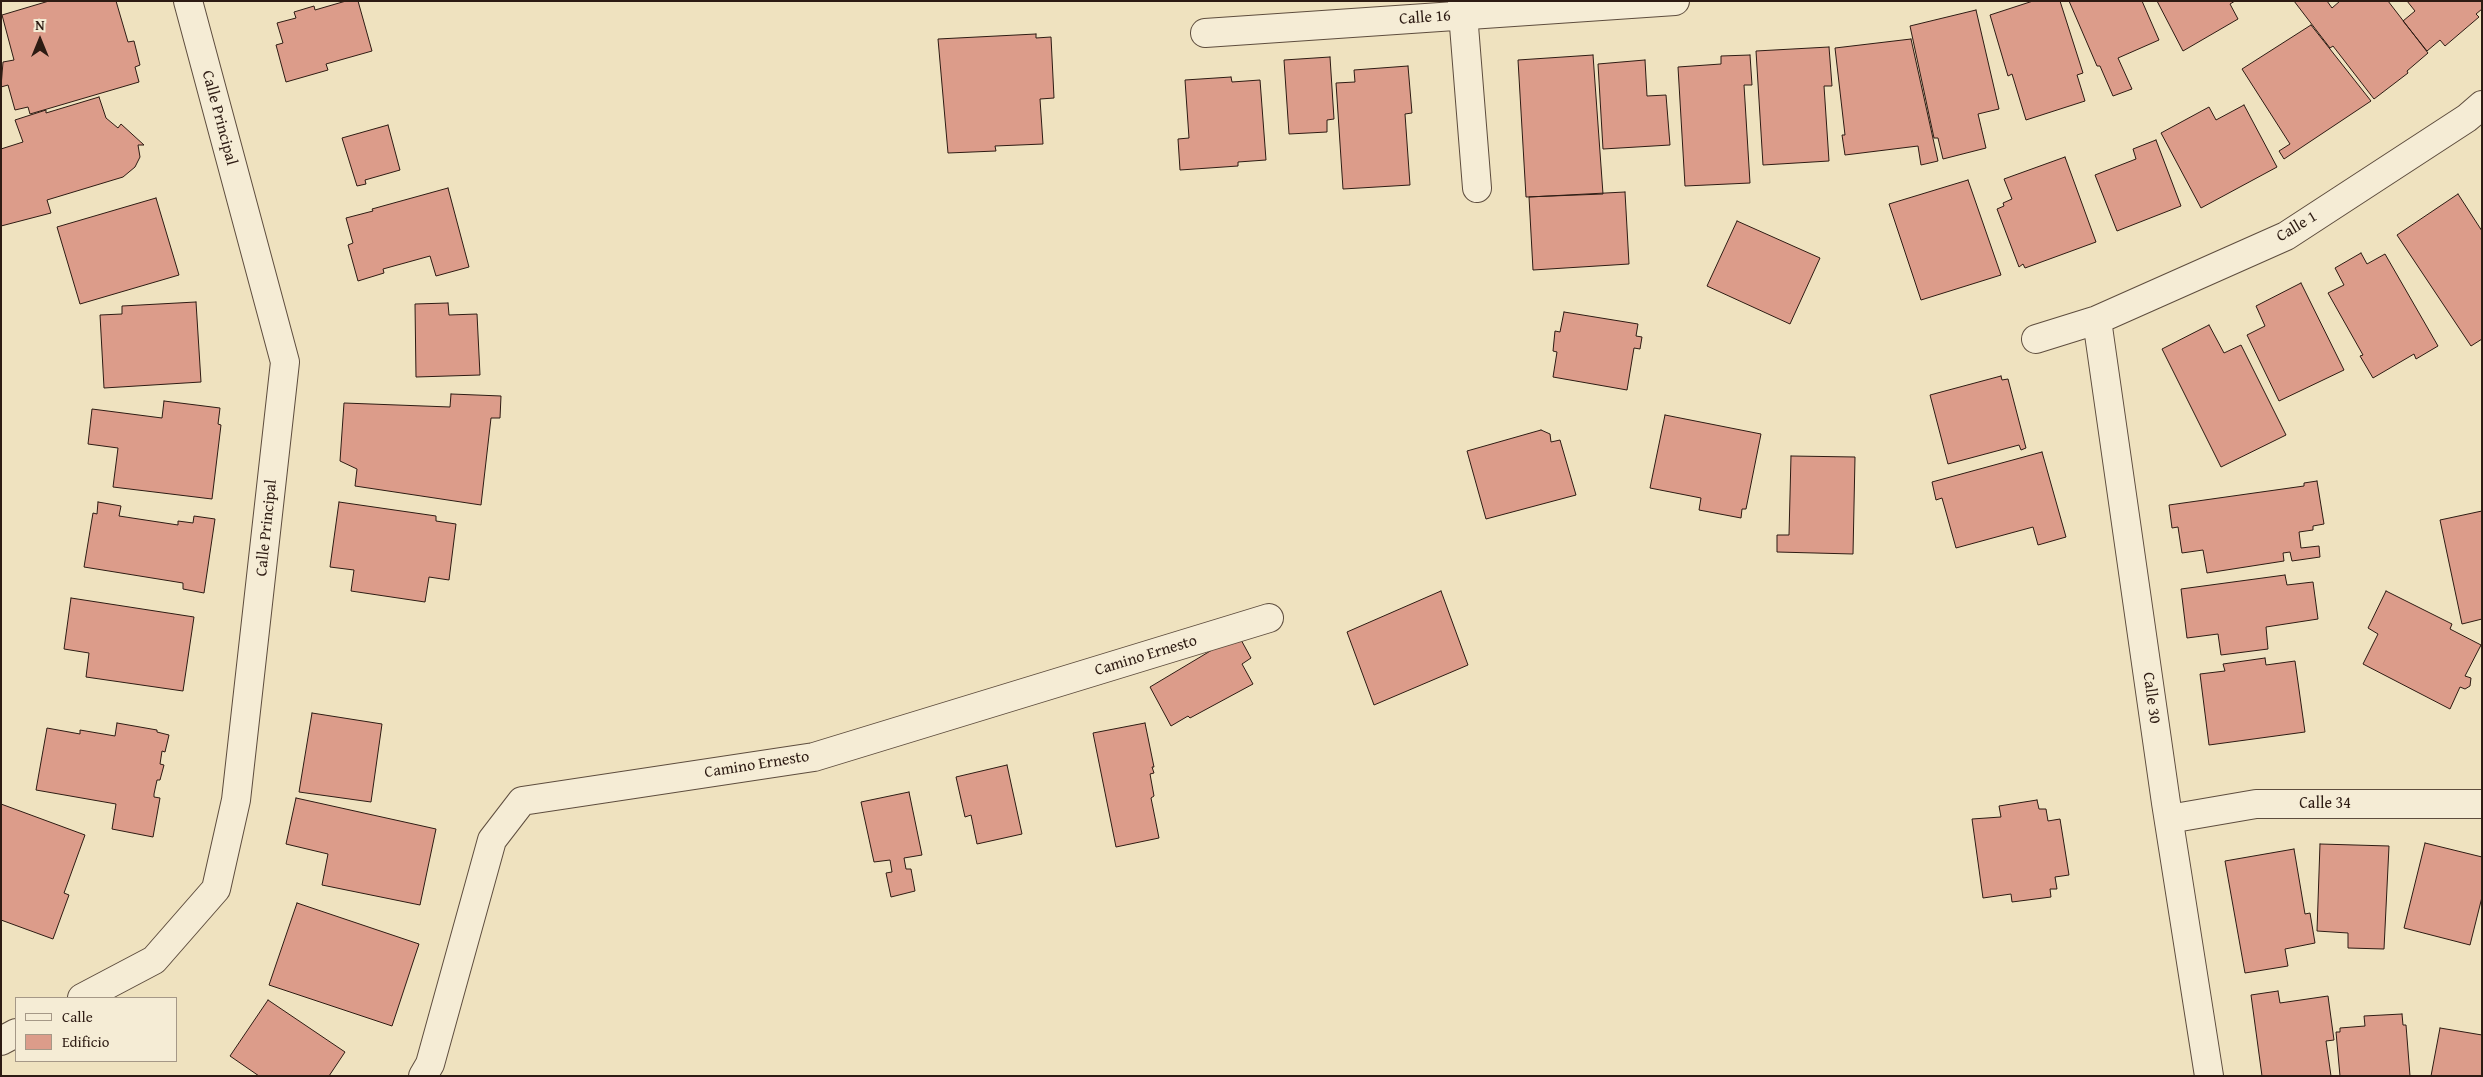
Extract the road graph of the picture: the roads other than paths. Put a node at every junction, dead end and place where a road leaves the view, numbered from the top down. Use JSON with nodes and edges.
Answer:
{"nodes":[{"id":1,"x":188,"y":1,"type":"edge"},
{"id":2,"x":1675,"y":1,"type":"edge"},
{"id":3,"x":1462,"y":8,"type":"edge"},
{"id":4,"x":1205,"y":33,"type":"dead end"},
{"id":5,"x":2477,"y":118,"type":"edge"},
{"id":6,"x":1477,"y":188,"type":"dead end"},
{"id":7,"x":2096,"y":320,"type":"junction"},
{"id":8,"x":2036,"y":339,"type":"dead end"},
{"id":9,"x":1269,"y":618,"type":"dead end"},
{"id":10,"x":2482,"y":804,"type":"edge"},
{"id":11,"x":2169,"y":819,"type":"junction"},
{"id":12,"x":84,"y":997,"type":"edge"},
{"id":13,"x":15,"y":1034,"type":"edge"},
{"id":14,"x":1,"y":1041,"type":"edge"},
{"id":15,"x":423,"y":1076,"type":"edge"},
{"id":16,"x":2209,"y":1076,"type":"edge"}],
"edges":[{"from":1,"to":12,"type":"street","name":"Calle Principal"},
{"from":2,"to":3,"type":"street","name":"Calle 16"},
{"from":3,"to":4,"type":"street","name":"Calle 16"},
{"from":3,"to":6,"type":"street"},
{"from":5,"to":7,"type":"street","name":"Calle 1"},
{"from":7,"to":8,"type":"street","name":"Calle 1"},
{"from":7,"to":11,"type":"street","name":"Calle 30"},
{"from":9,"to":15,"type":"street","name":"Camino Ernesto"},
{"from":10,"to":11,"type":"street","name":"Calle 34"},
{"from":11,"to":16,"type":"street","name":"Calle 30"},
{"from":13,"to":14,"type":"street"}]}
